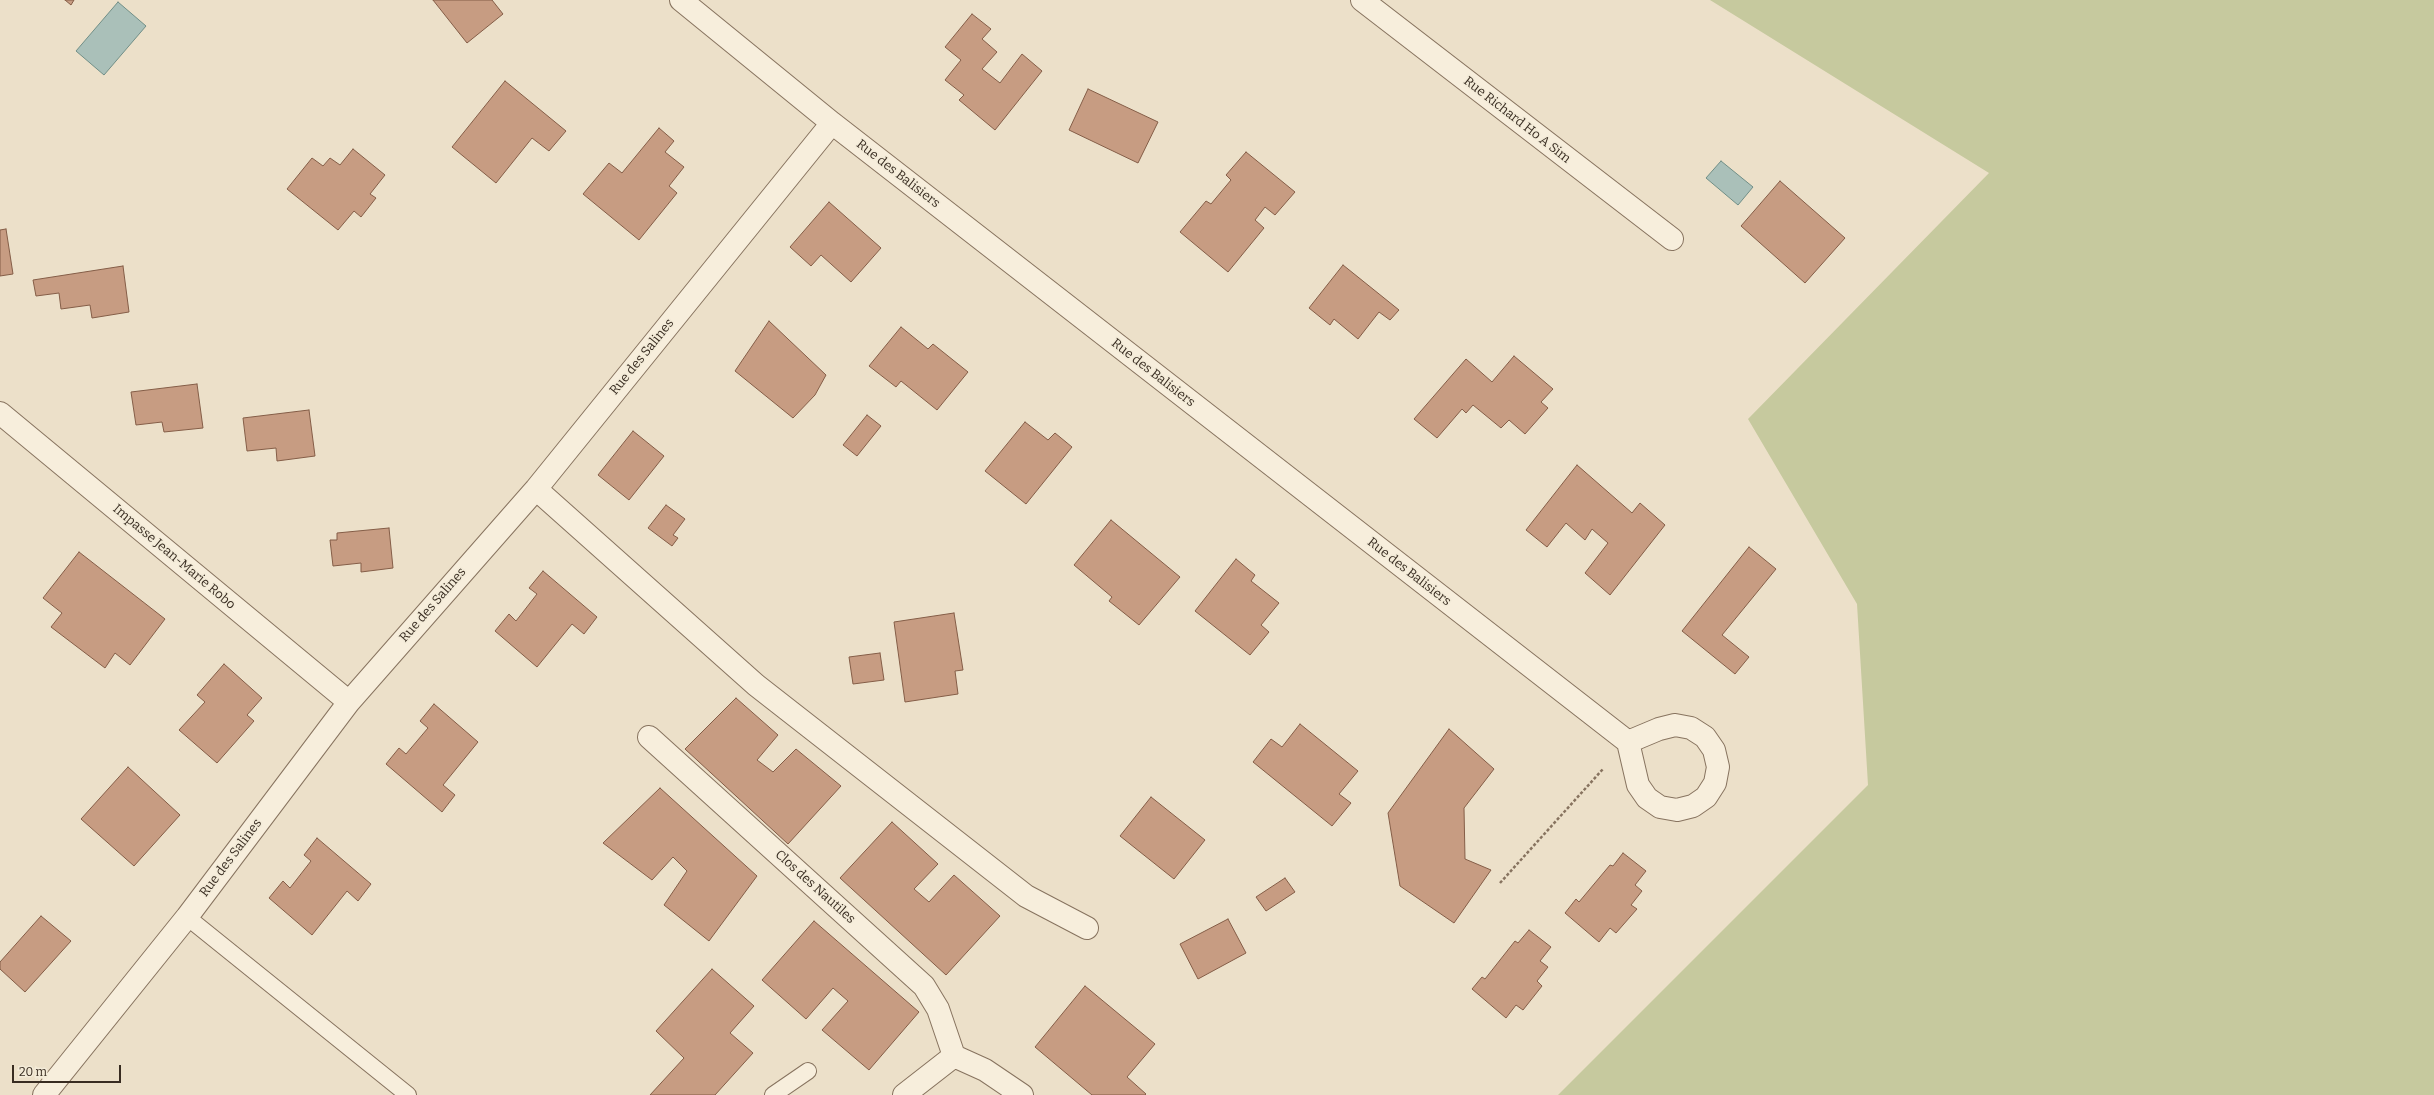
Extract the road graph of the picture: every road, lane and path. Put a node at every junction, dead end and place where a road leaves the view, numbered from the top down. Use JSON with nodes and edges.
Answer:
{"nodes":[{"id":1,"x":682,"y":0,"type":"edge"},
{"id":2,"x":1362,"y":0,"type":"edge"},
{"id":3,"x":832,"y":123,"type":"junction"},
{"id":4,"x":1672,"y":239,"type":"dead end"},
{"id":5,"x":0,"y":413,"type":"edge"},
{"id":6,"x":536,"y":489,"type":"junction"},
{"id":7,"x":349,"y":702,"type":"junction"},
{"id":8,"x":649,"y":737,"type":"dead end"},
{"id":9,"x":1628,"y":742,"type":"joint"},
{"id":10,"x":1500,"y":883,"type":"dead end"},
{"id":11,"x":187,"y":917,"type":"junction"},
{"id":12,"x":1087,"y":928,"type":"dead end"},
{"id":13,"x":954,"y":1056,"type":"junction"},
{"id":14,"x":808,"y":1071,"type":"dead end"},
{"id":15,"x":44,"y":1095,"type":"edge"},
{"id":16,"x":408,"y":1095,"type":"edge"},
{"id":17,"x":773,"y":1095,"type":"edge"},
{"id":18,"x":904,"y":1095,"type":"edge"},
{"id":19,"x":1022,"y":1095,"type":"edge"}],
"edges":[{"from":1,"to":3,"type":"street","name":"Rue des Balisiers"},
{"from":2,"to":4,"type":"street","name":"Rue Richard Ho A Sim"},
{"from":3,"to":6,"type":"street","name":"Rue des Salines"},
{"from":3,"to":9,"type":"street","name":"Rue des Balisiers"},
{"from":5,"to":7,"type":"street","name":"Impasse Jean-Marie Robo"},
{"from":6,"to":7,"type":"street","name":"Rue des Salines"},
{"from":6,"to":12,"type":"street"},
{"from":7,"to":11,"type":"street","name":"Rue des Salines"},
{"from":8,"to":13,"type":"street","name":"Clos des Nautiles"},
{"from":9,"to":10,"type":"path"},
{"from":11,"to":15,"type":"street","name":"Rue des Salines"},
{"from":11,"to":16,"type":"lane"},
{"from":13,"to":18,"type":"street"},
{"from":13,"to":19,"type":"street"},
{"from":14,"to":17,"type":"lane"}]}
